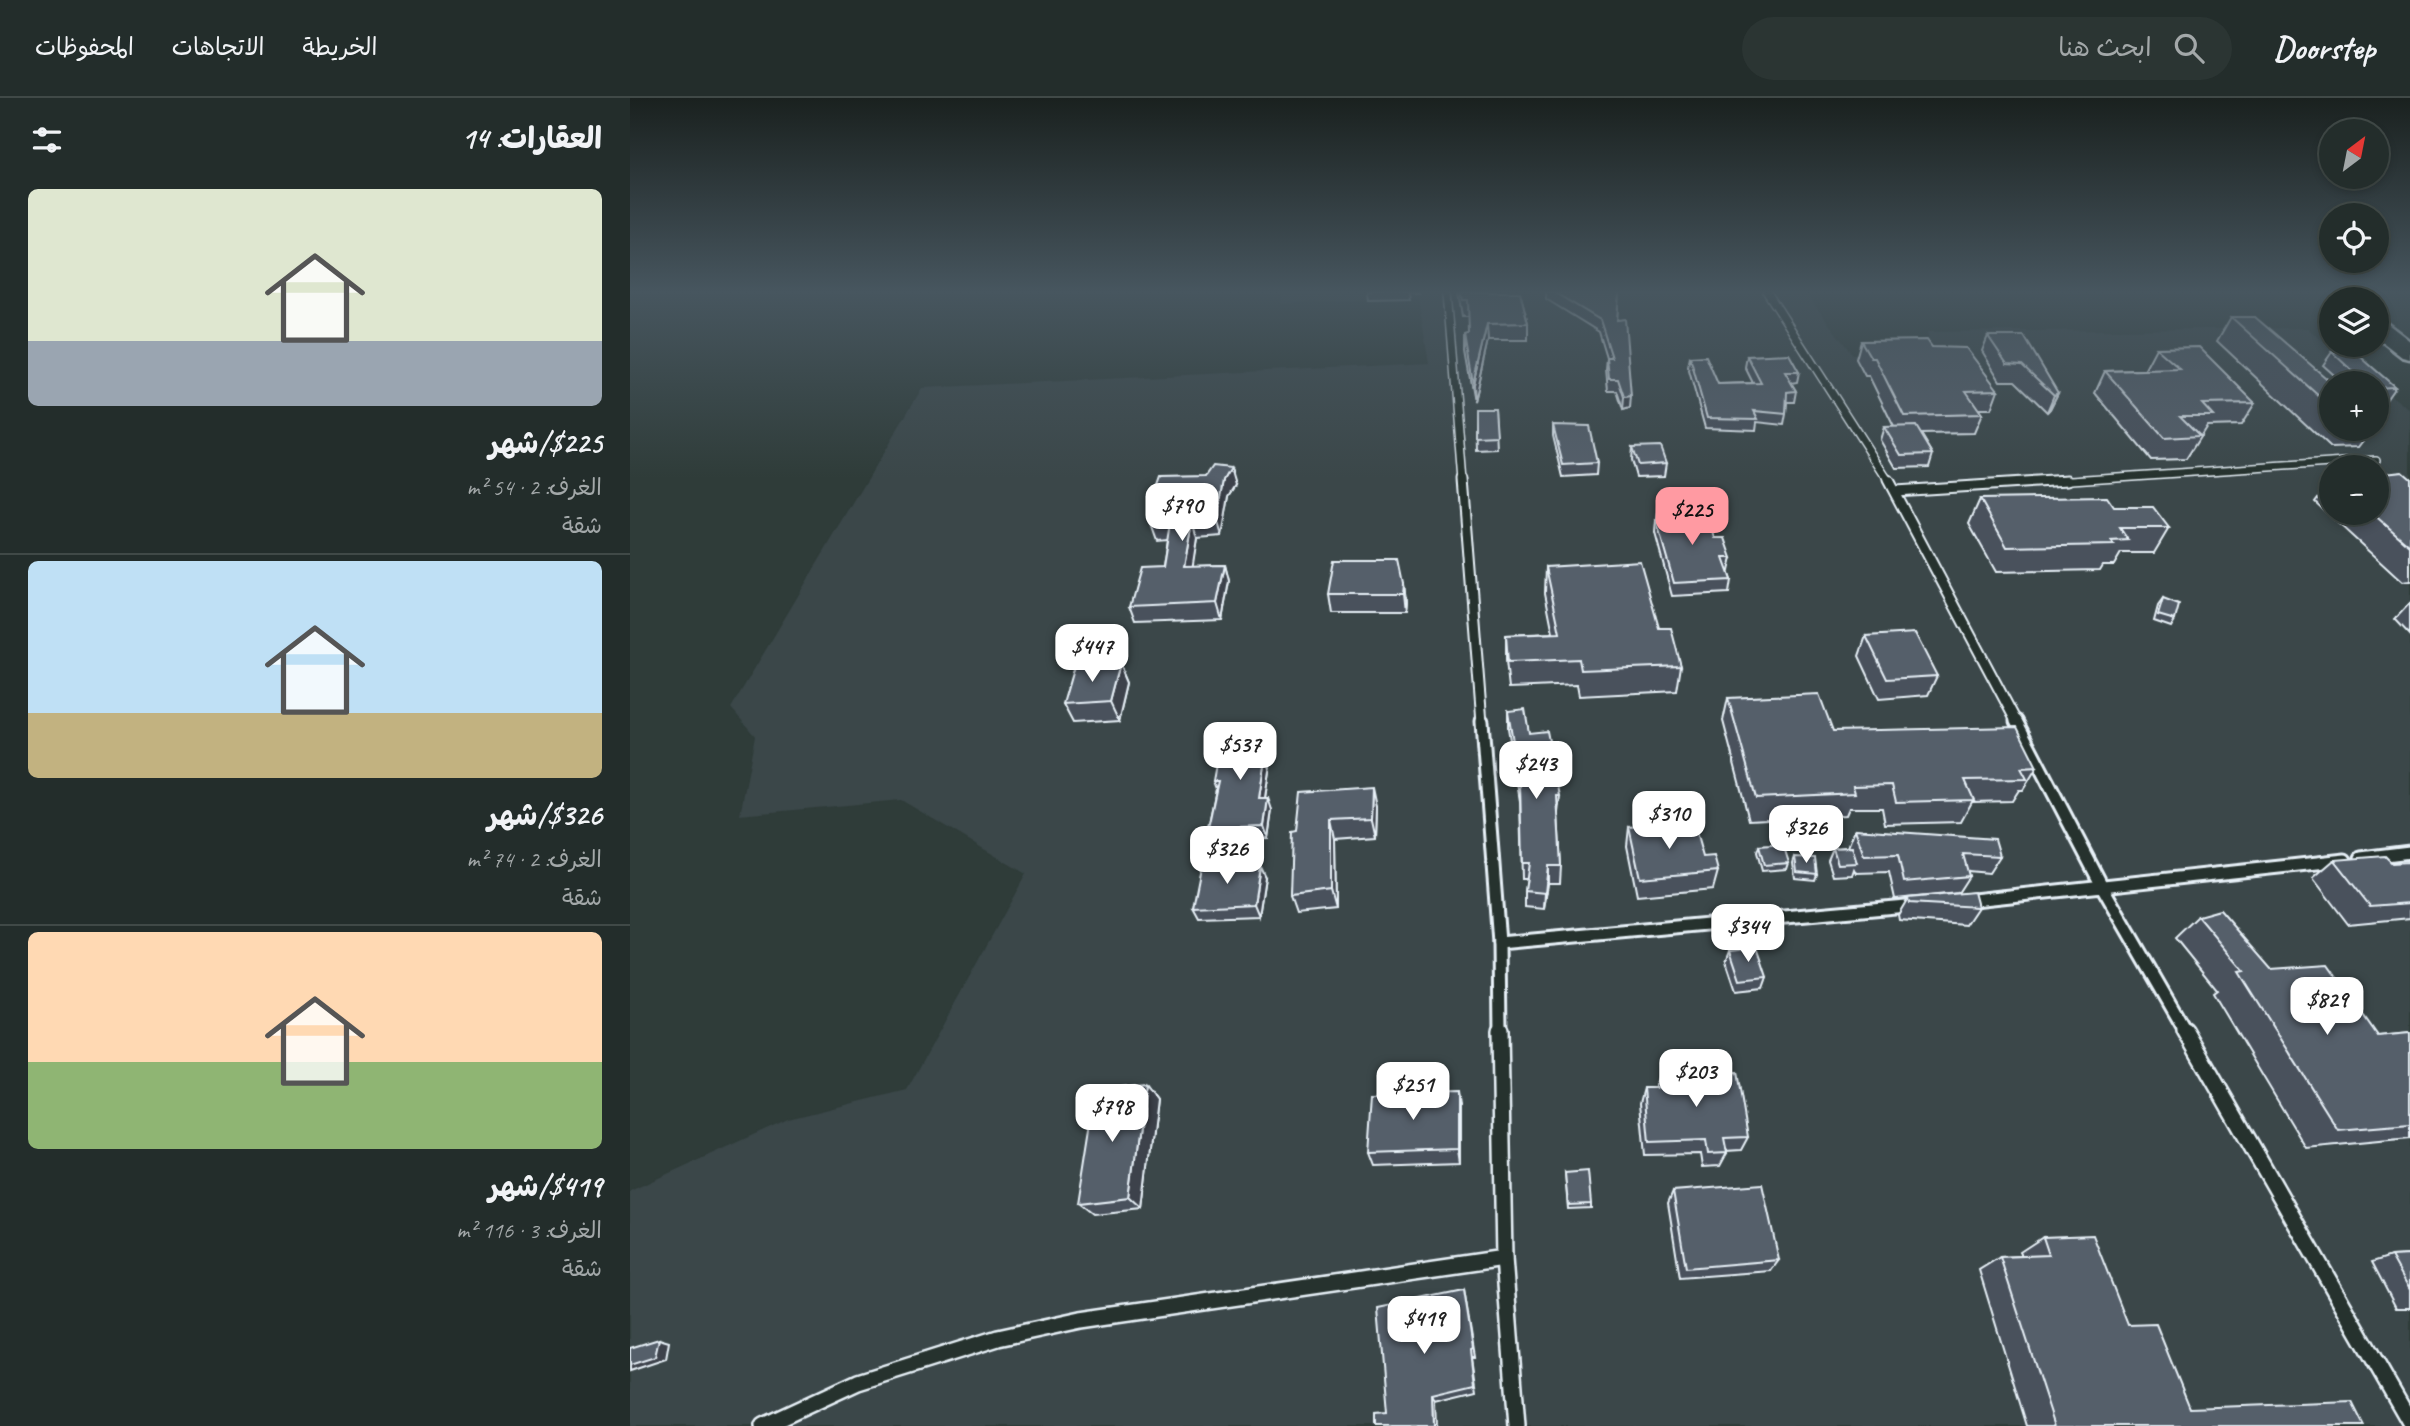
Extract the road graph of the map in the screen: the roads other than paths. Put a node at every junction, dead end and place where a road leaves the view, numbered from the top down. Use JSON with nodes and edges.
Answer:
{"nodes":[{"id":1,"x":1453,"y":354,"type":"edge"},
{"id":2,"x":1807,"y":354,"type":"edge"},
{"id":3,"x":2319,"y":464,"type":"edge"},
{"id":4,"x":1895,"y":491,"type":"junction"},
{"id":5,"x":2410,"y":852,"type":"edge"},
{"id":6,"x":2103,"y":888,"type":"junction"},
{"id":7,"x":1952,"y":902,"type":"edge"},
{"id":8,"x":1924,"y":904,"type":"edge"},
{"id":9,"x":1499,"y":943,"type":"junction"},
{"id":10,"x":1504,"y":1258,"type":"junction"},
{"id":11,"x":2410,"y":1422,"type":"edge"},
{"id":12,"x":763,"y":1426,"type":"edge"},
{"id":13,"x":1517,"y":1426,"type":"edge"}],
"edges":[{"from":1,"to":9,"type":"lane"},
{"from":2,"to":4,"type":"lane"},
{"from":3,"to":4,"type":"lane"},
{"from":4,"to":6,"type":"lane"},
{"from":5,"to":6,"type":"lane"},
{"from":6,"to":7,"type":"lane"},
{"from":6,"to":11,"type":"lane"},
{"from":8,"to":9,"type":"lane"},
{"from":9,"to":10,"type":"lane"},
{"from":10,"to":12,"type":"lane"},
{"from":10,"to":13,"type":"lane"}]}
